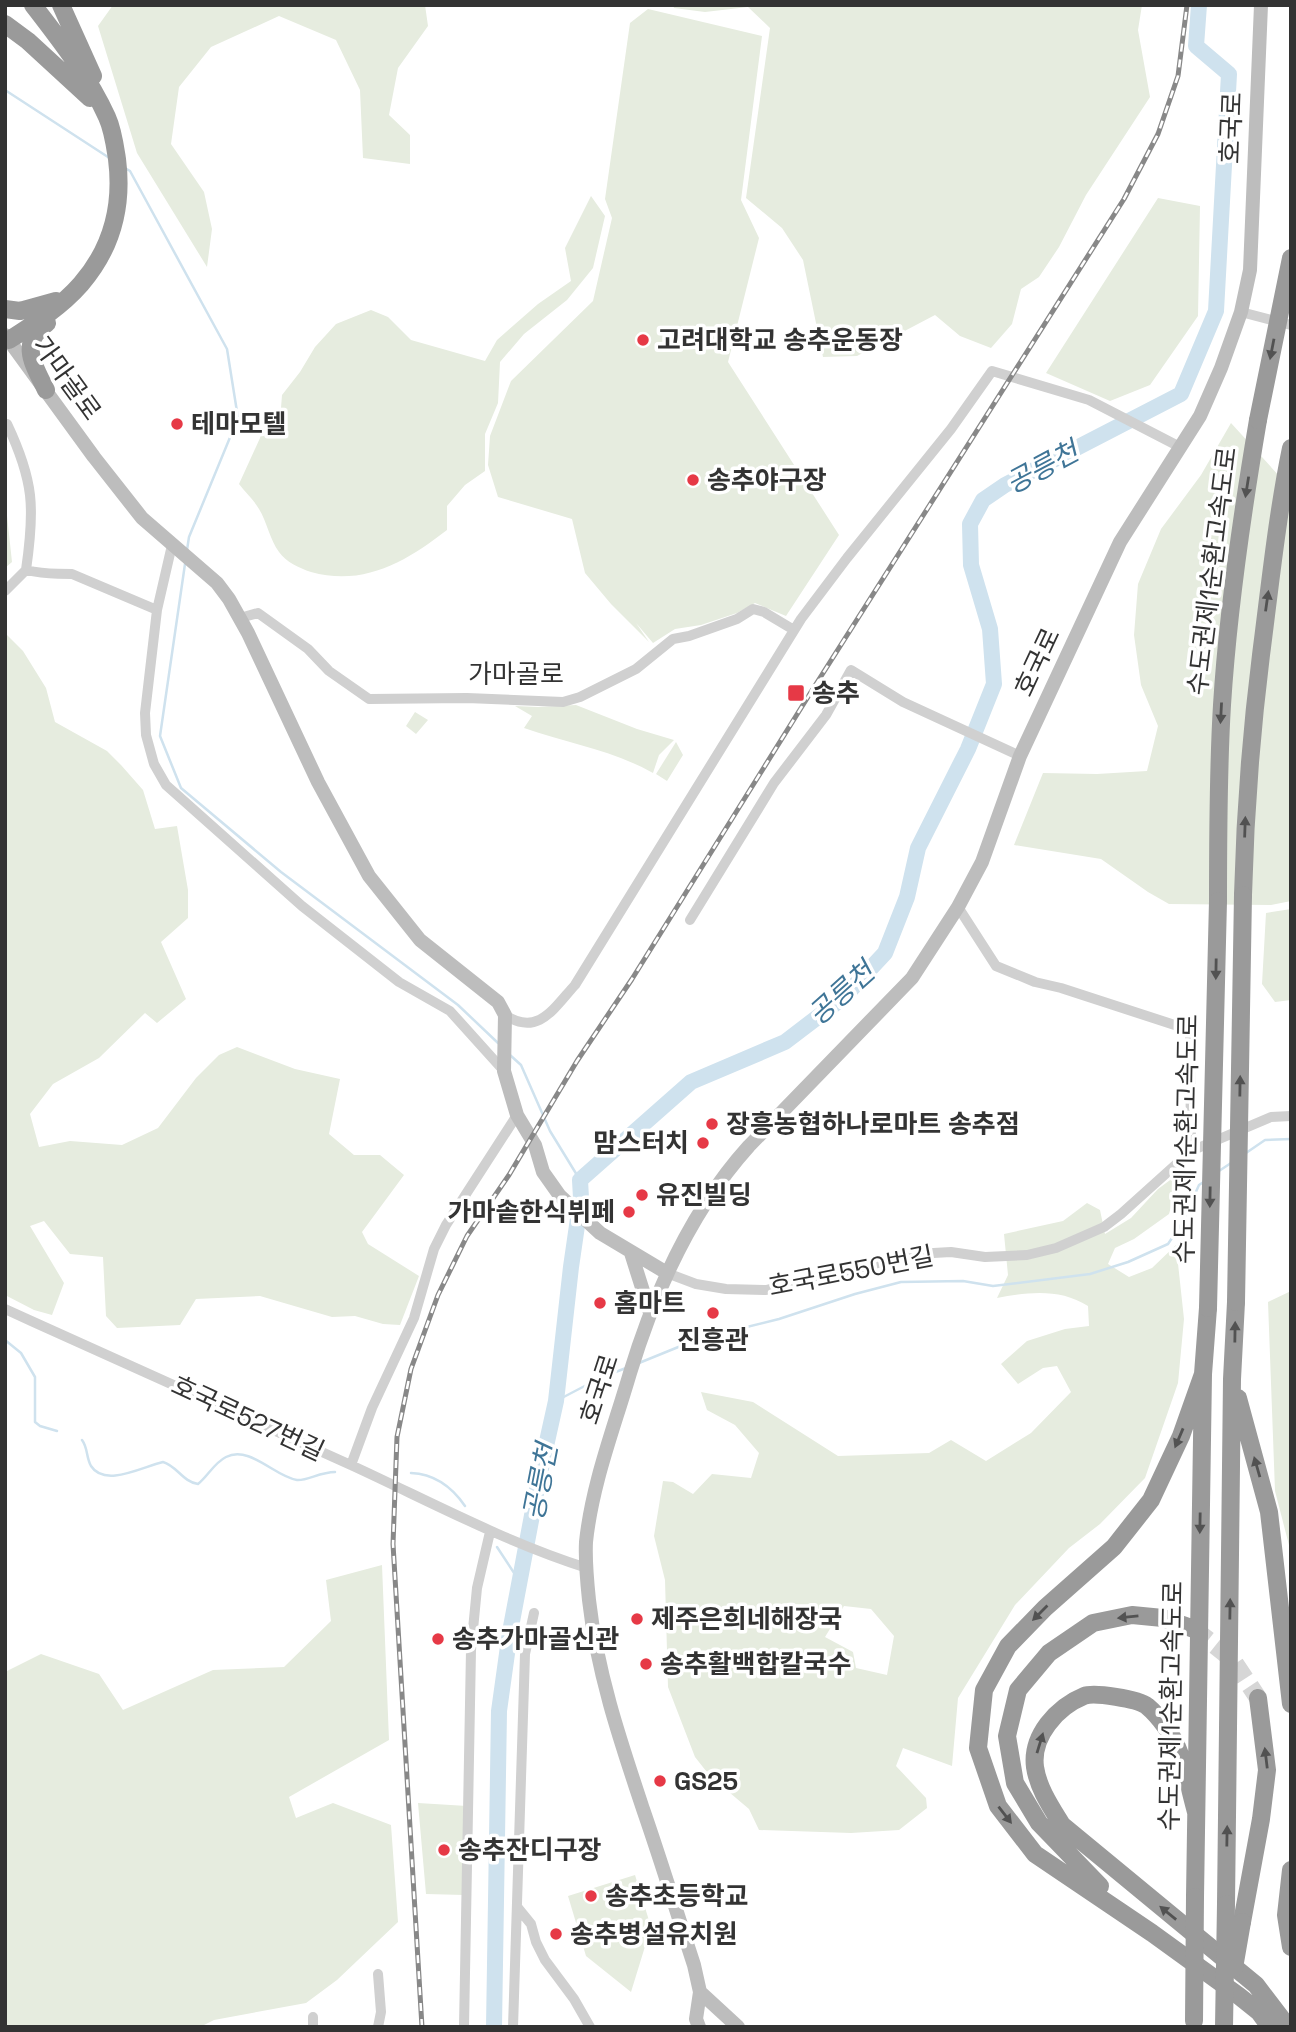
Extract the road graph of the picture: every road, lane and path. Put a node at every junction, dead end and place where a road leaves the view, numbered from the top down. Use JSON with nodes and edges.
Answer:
{"nodes":[{"id":1,"x":23,"y":5,"type":"edge"},
{"id":2,"x":33,"y":5,"type":"edge"},
{"id":3,"x":61,"y":5,"type":"edge"},
{"id":4,"x":1261,"y":5,"type":"edge"},
{"id":5,"x":5,"y":24,"type":"edge"},
{"id":6,"x":103,"y":109,"type":"junction"},
{"id":7,"x":1291,"y":258,"type":"edge"},
{"id":8,"x":66,"y":298,"type":"junction"},
{"id":9,"x":5,"y":309,"type":"edge"},
{"id":10,"x":1241,"y":312,"type":"junction"},
{"id":11,"x":1291,"y":325,"type":"edge"},
{"id":12,"x":7,"y":338,"type":"edge"},
{"id":13,"x":46,"y":390,"type":"junction"},
{"id":14,"x":7,"y":424,"type":"dead end"},
{"id":15,"x":1180,"y":447,"type":"junction"},
{"id":16,"x":1291,"y":448,"type":"edge"},
{"id":17,"x":172,"y":545,"type":"junction"},
{"id":18,"x":26,"y":570,"type":"junction"},
{"id":19,"x":5,"y":591,"type":"edge"},
{"id":20,"x":157,"y":610,"type":"junction"},
{"id":21,"x":240,"y":618,"type":"junction"},
{"id":22,"x":794,"y":630,"type":"junction"},
{"id":23,"x":1020,"y":755,"type":"junction"},
{"id":24,"x":958,"y":907,"type":"junction"},
{"id":25,"x":690,"y":920,"type":"dead end"},
{"id":26,"x":505,"y":1018,"type":"junction"},
{"id":27,"x":504,"y":1071,"type":"junction"},
{"id":28,"x":517,"y":1115,"type":"junction"},
{"id":29,"x":1291,"y":1116,"type":"edge"},
{"id":30,"x":1191,"y":1151,"type":"junction"},
{"id":31,"x":631,"y":1253,"type":"junction"},
{"id":32,"x":667,"y":1273,"type":"junction"},
{"id":33,"x":5,"y":1309,"type":"edge"},
{"id":34,"x":650,"y":1313,"type":"junction"},
{"id":35,"x":1203,"y":1374,"type":"junction"},
{"id":36,"x":1232,"y":1380,"type":"junction"},
{"id":37,"x":351,"y":1465,"type":"junction"},
{"id":38,"x":490,"y":1532,"type":"junction"},
{"id":39,"x":587,"y":1568,"type":"junction"},
{"id":40,"x":534,"y":1613,"type":"dead end"},
{"id":41,"x":1194,"y":1629,"type":"tunnel mouth"},
{"id":42,"x":1258,"y":1698,"type":"tunnel mouth"},
{"id":43,"x":1291,"y":1704,"type":"edge"},
{"id":44,"x":1196,"y":1812,"type":"junction"},
{"id":45,"x":1291,"y":1870,"type":"edge"},
{"id":46,"x":518,"y":1909,"type":"junction"},
{"id":47,"x":1152,"y":1933,"type":"junction"},
{"id":48,"x":1291,"y":1947,"type":"edge"},
{"id":49,"x":378,"y":1974,"type":"dead end"},
{"id":50,"x":701,"y":1992,"type":"junction"},
{"id":51,"x":695,"y":2024,"type":"edge"},
{"id":52,"x":1194,"y":2024,"type":"edge"},
{"id":53,"x":378,"y":2027,"type":"edge"},
{"id":54,"x":464,"y":2027,"type":"edge"},
{"id":55,"x":513,"y":2027,"type":"edge"},
{"id":56,"x":590,"y":2027,"type":"edge"},
{"id":57,"x":738,"y":2027,"type":"edge"},
{"id":58,"x":1224,"y":2027,"type":"edge"},
{"id":59,"x":1270,"y":2027,"type":"edge"},
{"id":60,"x":1288,"y":2027,"type":"edge"}],
"edges":[{"from":1,"to":6,"type":"highway"},
{"from":2,"to":6,"type":"highway"},
{"from":3,"to":6,"type":"highway"},
{"from":4,"to":10,"type":"street","name":"호국로"},
{"from":5,"to":6,"type":"highway"},
{"from":6,"to":8,"type":"highway"},
{"from":7,"to":35,"type":"highway","name":"수도권제1순환고속도로","one_way":true,"bridge":true},
{"from":8,"to":9,"type":"highway"},
{"from":8,"to":12,"type":"highway"},
{"from":8,"to":13,"type":"highway"},
{"from":10,"to":11,"type":"street"},
{"from":10,"to":15,"type":"street","name":"호국로"},
{"from":12,"to":13,"type":"street","name":"가마골로"},
{"from":13,"to":17,"type":"street","name":"가마골로"},
{"from":14,"to":18,"type":"street"},
{"from":15,"to":22,"type":"street"},
{"from":15,"to":23,"type":"street","name":"호국로"},
{"from":36,"to":16,"type":"highway","name":"수도권제1순환고속도로","one_way":true,"bridge":true},
{"from":17,"to":20,"type":"street"},
{"from":17,"to":21,"type":"street","name":"가마골로"},
{"from":18,"to":19,"type":"street"},
{"from":18,"to":20,"type":"street"},
{"from":20,"to":27,"type":"street"},
{"from":21,"to":22,"type":"street","name":"가마골로"},
{"from":21,"to":26,"type":"street"},
{"from":22,"to":26,"type":"street"},
{"from":23,"to":24,"type":"street","name":"호국로"},
{"from":23,"to":25,"type":"street"},
{"from":24,"to":30,"type":"street"},
{"from":24,"to":32,"type":"street","name":"호국로"},
{"from":26,"to":27,"type":"street"},
{"from":27,"to":28,"type":"street"},
{"from":28,"to":31,"type":"street"},
{"from":28,"to":37,"type":"street"},
{"from":29,"to":30,"type":"street","name":"호국로550번길"},
{"from":30,"to":32,"type":"street","name":"호국로550번길"},
{"from":31,"to":32,"type":"street"},
{"from":31,"to":34,"type":"street"},
{"from":32,"to":34,"type":"street","name":"호국로"},
{"from":33,"to":37,"type":"street","name":"호국로527번길"},
{"from":34,"to":39,"type":"street","name":"호국로"},
{"from":35,"to":44,"type":"highway","name":"수도권제1순환고속도로","one_way":true},
{"from":35,"to":47,"type":"highway","one_way":true},
{"from":43,"to":36,"type":"highway","one_way":true},
{"from":58,"to":36,"type":"highway","name":"수도권제1순환고속도로","one_way":true,"bridge":true},
{"from":37,"to":38,"type":"street","name":"호국로527번길"},
{"from":38,"to":39,"type":"street","name":"호국로527번길"},
{"from":38,"to":54,"type":"street"},
{"from":39,"to":50,"type":"street","name":"호국로"},
{"from":40,"to":46,"type":"street"},
{"from":41,"to":47,"type":"highway","one_way":true},
{"from":58,"to":42,"type":"highway","one_way":true,"bridge":true},
{"from":44,"to":52,"type":"highway","name":"수도권제1순환고속도로","bridge":true},
{"from":60,"to":44,"type":"highway","one_way":true},
{"from":45,"to":48,"type":"highway"},
{"from":46,"to":55,"type":"street"},
{"from":46,"to":56,"type":"street"},
{"from":47,"to":59,"type":"highway"},
{"from":49,"to":53,"type":"street"},
{"from":50,"to":51,"type":"street","name":"호국로"},
{"from":50,"to":57,"type":"street"}]}
